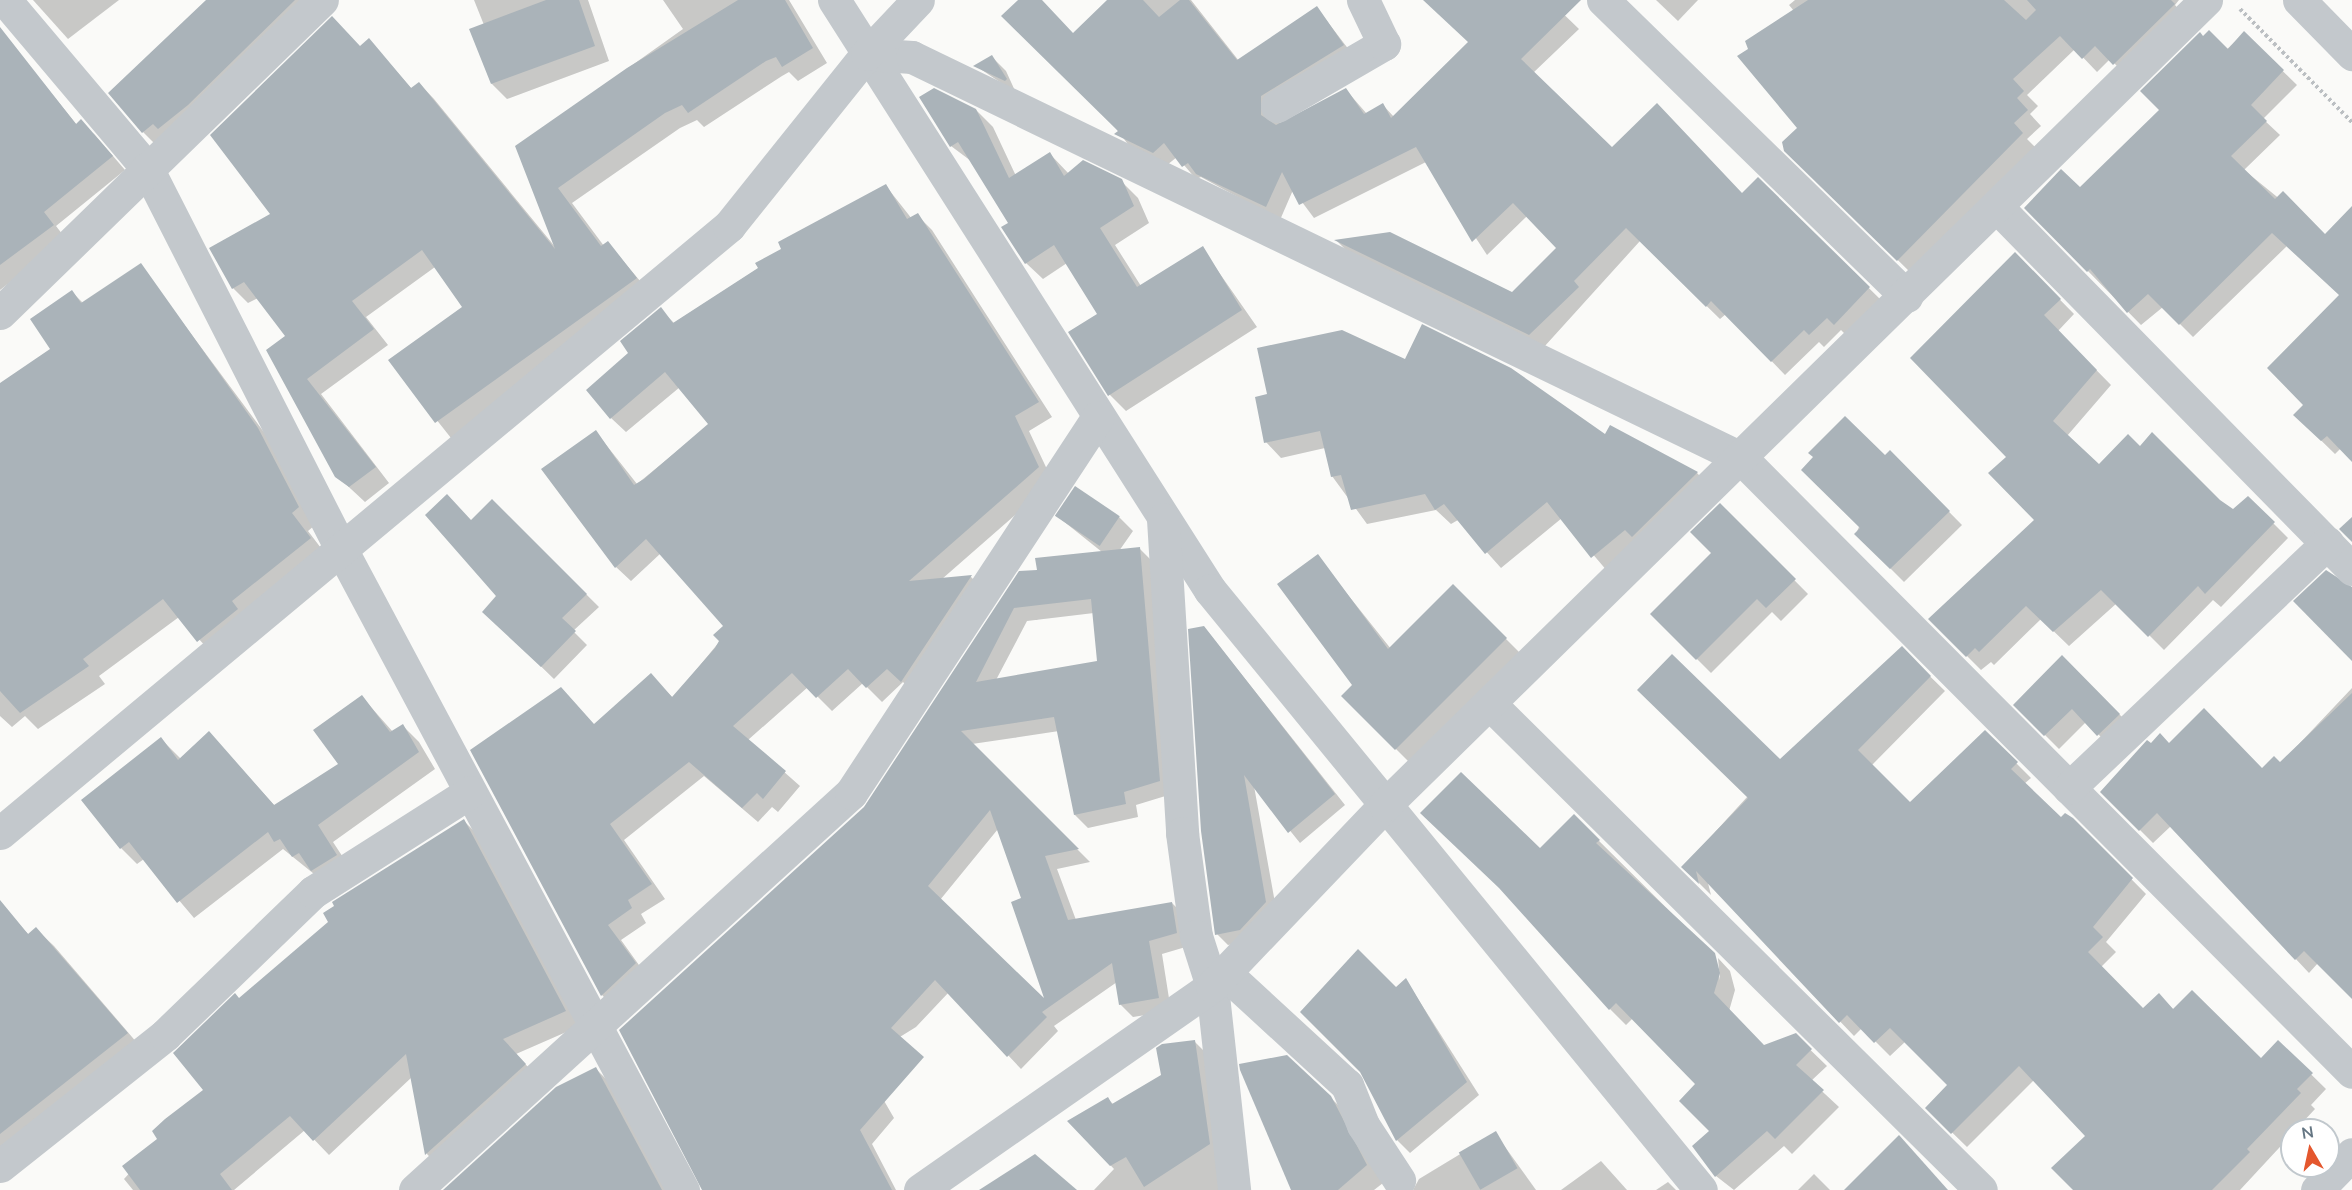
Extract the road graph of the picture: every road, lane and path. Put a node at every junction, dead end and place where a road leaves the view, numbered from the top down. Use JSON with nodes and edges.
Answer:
{"nodes":[{"id":1,"x":5,"y":0,"type":"edge"},
{"id":2,"x":322,"y":0,"type":"edge"},
{"id":3,"x":834,"y":0,"type":"edge"},
{"id":4,"x":918,"y":0,"type":"edge"},
{"id":5,"x":1363,"y":0,"type":"edge"},
{"id":6,"x":1603,"y":0,"type":"edge"},
{"id":7,"x":2206,"y":0,"type":"edge"},
{"id":8,"x":2231,"y":0,"type":"edge"},
{"id":9,"x":2299,"y":0,"type":"edge"},
{"id":10,"x":867,"y":54,"type":"junction"},
{"id":11,"x":2352,"y":54,"type":"edge"},
{"id":12,"x":1277,"y":106,"type":"dead end"},
{"id":13,"x":2352,"y":122,"type":"edge"},
{"id":14,"x":147,"y":168,"type":"junction"},
{"id":15,"x":1997,"y":207,"type":"junction"},
{"id":16,"x":1906,"y":296,"type":"junction"},
{"id":17,"x":0,"y":313,"type":"edge"},
{"id":18,"x":1098,"y":417,"type":"junction"},
{"id":19,"x":1741,"y":458,"type":"junction"},
{"id":20,"x":1163,"y":518,"type":"junction"},
{"id":21,"x":2327,"y":543,"type":"junction"},
{"id":22,"x":340,"y":549,"type":"junction"},
{"id":23,"x":2352,"y":568,"type":"edge"},
{"id":24,"x":1489,"y":703,"type":"junction"},
{"id":25,"x":2069,"y":788,"type":"junction"},
{"id":26,"x":470,"y":792,"type":"junction"},
{"id":27,"x":1385,"y":805,"type":"junction"},
{"id":28,"x":0,"y":833,"type":"edge"},
{"id":29,"x":1219,"y":980,"type":"junction"},
{"id":30,"x":594,"y":1026,"type":"junction"},
{"id":31,"x":2352,"y":1072,"type":"edge"},
{"id":32,"x":2352,"y":1154,"type":"edge"},
{"id":33,"x":0,"y":1166,"type":"edge"},
{"id":34,"x":1399,"y":1180,"type":"dead end"},
{"id":35,"x":415,"y":1190,"type":"edge"},
{"id":36,"x":683,"y":1190,"type":"edge"},
{"id":37,"x":920,"y":1190,"type":"edge"},
{"id":38,"x":1234,"y":1190,"type":"edge"},
{"id":39,"x":1701,"y":1190,"type":"edge"},
{"id":40,"x":1981,"y":1190,"type":"edge"},
{"id":41,"x":2317,"y":1190,"type":"edge"}],
"edges":[{"from":1,"to":14,"type":"street"},
{"from":2,"to":14,"type":"street"},
{"from":3,"to":10,"type":"street"},
{"from":4,"to":10,"type":"street"},
{"from":5,"to":12,"type":"street"},
{"from":6,"to":16,"type":"street"},
{"from":7,"to":15,"type":"street"},
{"from":8,"to":13,"type":"path"},
{"from":9,"to":11,"type":"street"},
{"from":10,"to":18,"type":"street"},
{"from":10,"to":19,"type":"street"},
{"from":10,"to":22,"type":"street"},
{"from":14,"to":17,"type":"street"},
{"from":14,"to":22,"type":"street"},
{"from":15,"to":16,"type":"street"},
{"from":15,"to":21,"type":"street"},
{"from":16,"to":19,"type":"street"},
{"from":18,"to":20,"type":"street"},
{"from":18,"to":30,"type":"street"},
{"from":19,"to":24,"type":"street"},
{"from":19,"to":25,"type":"street"},
{"from":20,"to":27,"type":"street"},
{"from":20,"to":29,"type":"street"},
{"from":21,"to":23,"type":"street"},
{"from":21,"to":25,"type":"street"},
{"from":22,"to":26,"type":"street"},
{"from":22,"to":28,"type":"street"},
{"from":24,"to":27,"type":"street"},
{"from":24,"to":40,"type":"street"},
{"from":25,"to":31,"type":"street"},
{"from":26,"to":30,"type":"street"},
{"from":26,"to":33,"type":"street"},
{"from":27,"to":29,"type":"street"},
{"from":27,"to":39,"type":"street"},
{"from":29,"to":34,"type":"street"},
{"from":29,"to":37,"type":"street"},
{"from":29,"to":38,"type":"street"},
{"from":30,"to":35,"type":"street"},
{"from":30,"to":36,"type":"street"},
{"from":32,"to":41,"type":"street"}]}
